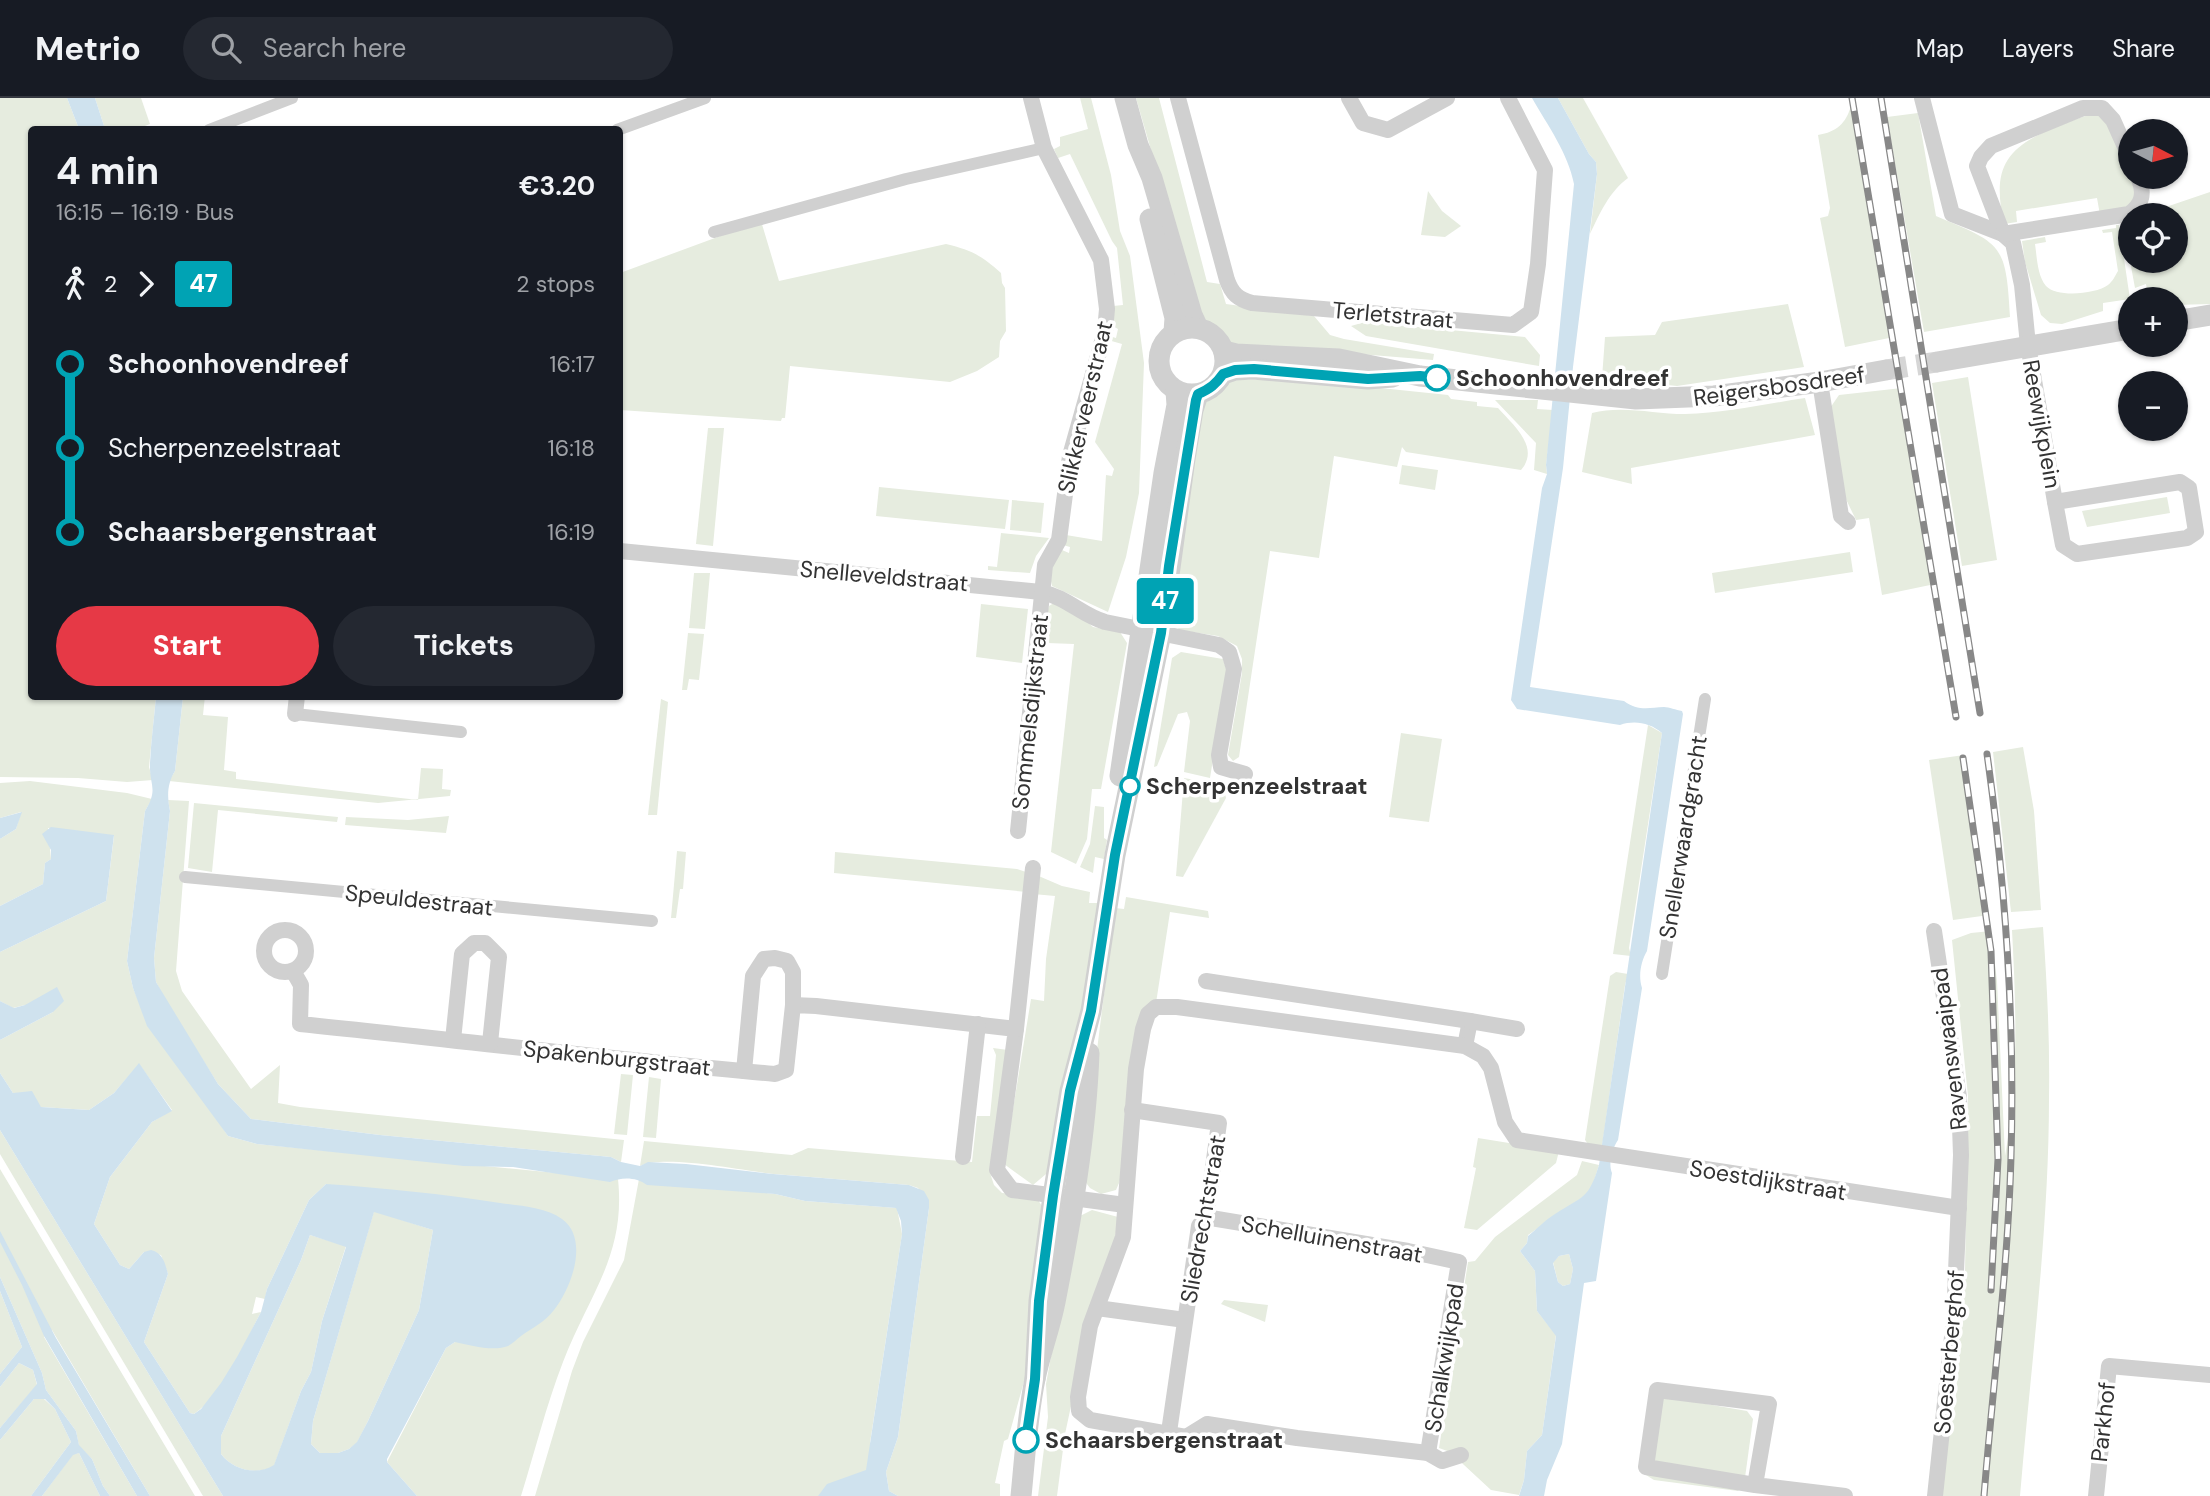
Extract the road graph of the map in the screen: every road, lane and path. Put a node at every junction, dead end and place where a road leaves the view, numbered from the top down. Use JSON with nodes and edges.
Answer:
{"nodes":[{"id":1,"x":292,"y":98,"type":"edge"},
{"id":2,"x":705,"y":98,"type":"edge"},
{"id":3,"x":1031,"y":98,"type":"edge"},
{"id":4,"x":1125,"y":98,"type":"edge"},
{"id":5,"x":1178,"y":98,"type":"edge"},
{"id":6,"x":1349,"y":98,"type":"edge"},
{"id":7,"x":1447,"y":98,"type":"edge"},
{"id":8,"x":1508,"y":98,"type":"edge"},
{"id":9,"x":1922,"y":98,"type":"edge"},
{"id":10,"x":228,"y":126,"type":"edge"},
{"id":11,"x":623,"y":128,"type":"edge"},
{"id":12,"x":2118,"y":131,"type":"edge"},
{"id":13,"x":1138,"y":145,"type":"junction"},
{"id":14,"x":1044,"y":148,"type":"junction"},
{"id":15,"x":2142,"y":189,"type":"edge"},
{"id":16,"x":714,"y":232,"type":"dead end"},
{"id":17,"x":2003,"y":234,"type":"junction"},
{"id":18,"x":2210,"y":315,"type":"edge"},
{"id":19,"x":2188,"y":319,"type":"edge"},
{"id":20,"x":1198,"y":328,"type":"junction"},
{"id":21,"x":2118,"y":331,"type":"edge"},
{"id":22,"x":1174,"y":332,"type":"junction"},
{"id":23,"x":2028,"y":345,"type":"junction"},
{"id":24,"x":1224,"y":351,"type":"junction"},
{"id":25,"x":1937,"y":362,"type":"tunnel mouth"},
{"id":26,"x":1886,"y":370,"type":"tunnel mouth"},
{"id":27,"x":1223,"y":374,"type":"junction"},
{"id":28,"x":1420,"y":376,"type":"junction"},
{"id":29,"x":1820,"y":382,"type":"junction"},
{"id":30,"x":1176,"y":391,"type":"junction"},
{"id":31,"x":1198,"y":394,"type":"junction"},
{"id":32,"x":2055,"y":502,"type":"junction"},
{"id":33,"x":1848,"y":522,"type":"dead end"},
{"id":34,"x":623,"y":551,"type":"edge"},
{"id":35,"x":1041,"y":592,"type":"junction"},
{"id":36,"x":1151,"y":631,"type":"junction"},
{"id":37,"x":1705,"y":699,"type":"dead end"},
{"id":38,"x":297,"y":700,"type":"edge"},
{"id":39,"x":295,"y":714,"type":"joint"},
{"id":40,"x":461,"y":732,"type":"dead end"},
{"id":41,"x":1245,"y":774,"type":"dead end"},
{"id":42,"x":1017,"y":831,"type":"dead end"},
{"id":43,"x":1033,"y":868,"type":"dead end"},
{"id":44,"x":185,"y":877,"type":"dead end"},
{"id":45,"x":652,"y":921,"type":"dead end"},
{"id":46,"x":1934,"y":931,"type":"dead end"},
{"id":47,"x":293,"y":971,"type":"dead end"},
{"id":48,"x":1662,"y":974,"type":"dead end"},
{"id":49,"x":1206,"y":981,"type":"dead end"},
{"id":50,"x":1275,"y":992,"type":"junction"},
{"id":51,"x":1343,"y":1002,"type":"junction"},
{"id":52,"x":793,"y":1006,"type":"junction"},
{"id":53,"x":1270,"y":1020,"type":"junction"},
{"id":54,"x":1470,"y":1021,"type":"junction"},
{"id":55,"x":978,"y":1024,"type":"junction"},
{"id":56,"x":1016,"y":1029,"type":"junction"},
{"id":57,"x":1340,"y":1029,"type":"junction"},
{"id":58,"x":1517,"y":1029,"type":"dead end"},
{"id":59,"x":453,"y":1040,"type":"junction"},
{"id":60,"x":491,"y":1044,"type":"junction"},
{"id":61,"x":1465,"y":1046,"type":"junction"},
{"id":62,"x":744,"y":1071,"type":"junction"},
{"id":63,"x":1132,"y":1110,"type":"junction"},
{"id":64,"x":963,"y":1157,"type":"dead end"},
{"id":65,"x":1063,"y":1197,"type":"junction"},
{"id":66,"x":1125,"y":1205,"type":"junction"},
{"id":67,"x":1959,"y":1208,"type":"junction"},
{"id":68,"x":1205,"y":1217,"type":"junction"},
{"id":69,"x":1459,"y":1262,"type":"joint"},
{"id":70,"x":1097,"y":1308,"type":"junction"},
{"id":71,"x":1185,"y":1320,"type":"junction"},
{"id":72,"x":2210,"y":1375,"type":"edge"},
{"id":73,"x":1169,"y":1432,"type":"junction"},
{"id":74,"x":1428,"y":1453,"type":"junction"},
{"id":75,"x":1461,"y":1455,"type":"dead end"},
{"id":76,"x":1755,"y":1485,"type":"junction"},
{"id":77,"x":1021,"y":1496,"type":"edge"},
{"id":78,"x":1845,"y":1496,"type":"edge"},
{"id":79,"x":1935,"y":1496,"type":"edge"},
{"id":80,"x":2096,"y":1496,"type":"edge"}],
"edges":[{"from":1,"to":10,"type":"street"},
{"from":2,"to":11,"type":"street"},
{"from":3,"to":14,"type":"street","name":"Slikkerveerstraat"},
{"from":4,"to":13,"type":"street"},
{"from":5,"to":8,"type":"street","name":"Terletstraat"},
{"from":6,"to":7,"type":"street"},
{"from":9,"to":17,"type":"street"},
{"from":12,"to":17,"type":"street","name":"Reewijkplein"},
{"from":13,"to":20,"type":"street"},
{"from":13,"to":22,"type":"street"},
{"from":14,"to":16,"type":"street"},
{"from":14,"to":35,"type":"street","name":"Slikkerveerstraat"},
{"from":15,"to":17,"type":"street"},
{"from":17,"to":23,"type":"street","name":"Reewijkplein"},
{"from":18,"to":19,"type":"street"},
{"from":20,"to":22,"type":"street"},
{"from":20,"to":24,"type":"street"},
{"from":21,"to":23,"type":"street"},
{"from":22,"to":30,"type":"street"},
{"from":23,"to":25,"type":"street"},
{"from":23,"to":32,"type":"street","name":"Reewijkplein"},
{"from":24,"to":27,"type":"street"},
{"from":24,"to":28,"type":"street","name":"Reigersbosdreef"},
{"from":26,"to":29,"type":"street","name":"Reigersbosdreef"},
{"from":27,"to":28,"type":"street","name":"Reigersbosdreef"},
{"from":27,"to":31,"type":"street"},
{"from":28,"to":29,"type":"street","name":"Reigersbosdreef"},
{"from":29,"to":33,"type":"street"},
{"from":30,"to":31,"type":"street"},
{"from":30,"to":36,"type":"street"},
{"from":31,"to":36,"type":"street"},
{"from":32,"to":32,"type":"street","name":"Reewijkplein"},
{"from":34,"to":35,"type":"street","name":"Snelleveldstraat"},
{"from":35,"to":36,"type":"street","name":"Snelleveldstraat"},
{"from":35,"to":42,"type":"street","name":"Sommelsdijkstraat"},
{"from":36,"to":41,"type":"street","name":"Snelleveldstraat"},
{"from":36,"to":65,"type":"street"},
{"from":37,"to":48,"type":"street","name":"Snellerwaardgracht"},
{"from":38,"to":39,"type":"street"},
{"from":39,"to":40,"type":"street"},
{"from":43,"to":56,"type":"street"},
{"from":44,"to":45,"type":"street","name":"Speuldestraat"},
{"from":46,"to":67,"type":"street","name":"Ravenswaaipad"},
{"from":47,"to":59,"type":"street","name":"Spakenburgstraat"},
{"from":49,"to":50,"type":"street"},
{"from":50,"to":51,"type":"street"},
{"from":50,"to":53,"type":"street"},
{"from":51,"to":54,"type":"street"},
{"from":51,"to":57,"type":"street"},
{"from":52,"to":55,"type":"street"},
{"from":52,"to":62,"type":"street","name":"Spakenburgstraat"},
{"from":52,"to":62,"type":"street","name":"Spakenburgstraat"},
{"from":53,"to":57,"type":"street"},
{"from":53,"to":63,"type":"street"},
{"from":54,"to":58,"type":"street"},
{"from":54,"to":61,"type":"street"},
{"from":55,"to":56,"type":"street"},
{"from":55,"to":64,"type":"street"},
{"from":56,"to":65,"type":"street"},
{"from":57,"to":61,"type":"street"},
{"from":59,"to":60,"type":"street","name":"Spakenburgstraat"},
{"from":59,"to":60,"type":"street","name":"Spakenburgstraat"},
{"from":60,"to":62,"type":"street","name":"Spakenburgstraat"},
{"from":61,"to":67,"type":"street","name":"Soestdijkstraat"},
{"from":63,"to":66,"type":"street"},
{"from":63,"to":68,"type":"street","name":"Sliedrechtstraat"},
{"from":65,"to":66,"type":"street"},
{"from":65,"to":77,"type":"street"},
{"from":66,"to":70,"type":"street"},
{"from":67,"to":79,"type":"street","name":"Soesterberghof"},
{"from":68,"to":69,"type":"street","name":"Schelluinenstraat"},
{"from":68,"to":71,"type":"street","name":"Sliedrechtstraat"},
{"from":69,"to":74,"type":"street","name":"Schalkwijkpad"},
{"from":70,"to":71,"type":"street","name":"Sliedrechtstraat"},
{"from":70,"to":73,"type":"street"},
{"from":71,"to":73,"type":"street","name":"Sliedrechtstraat"},
{"from":72,"to":80,"type":"street","name":"Parkhof"},
{"from":73,"to":74,"type":"street"},
{"from":74,"to":75,"type":"street"},
{"from":76,"to":76,"type":"street"},
{"from":76,"to":78,"type":"street"}]}
